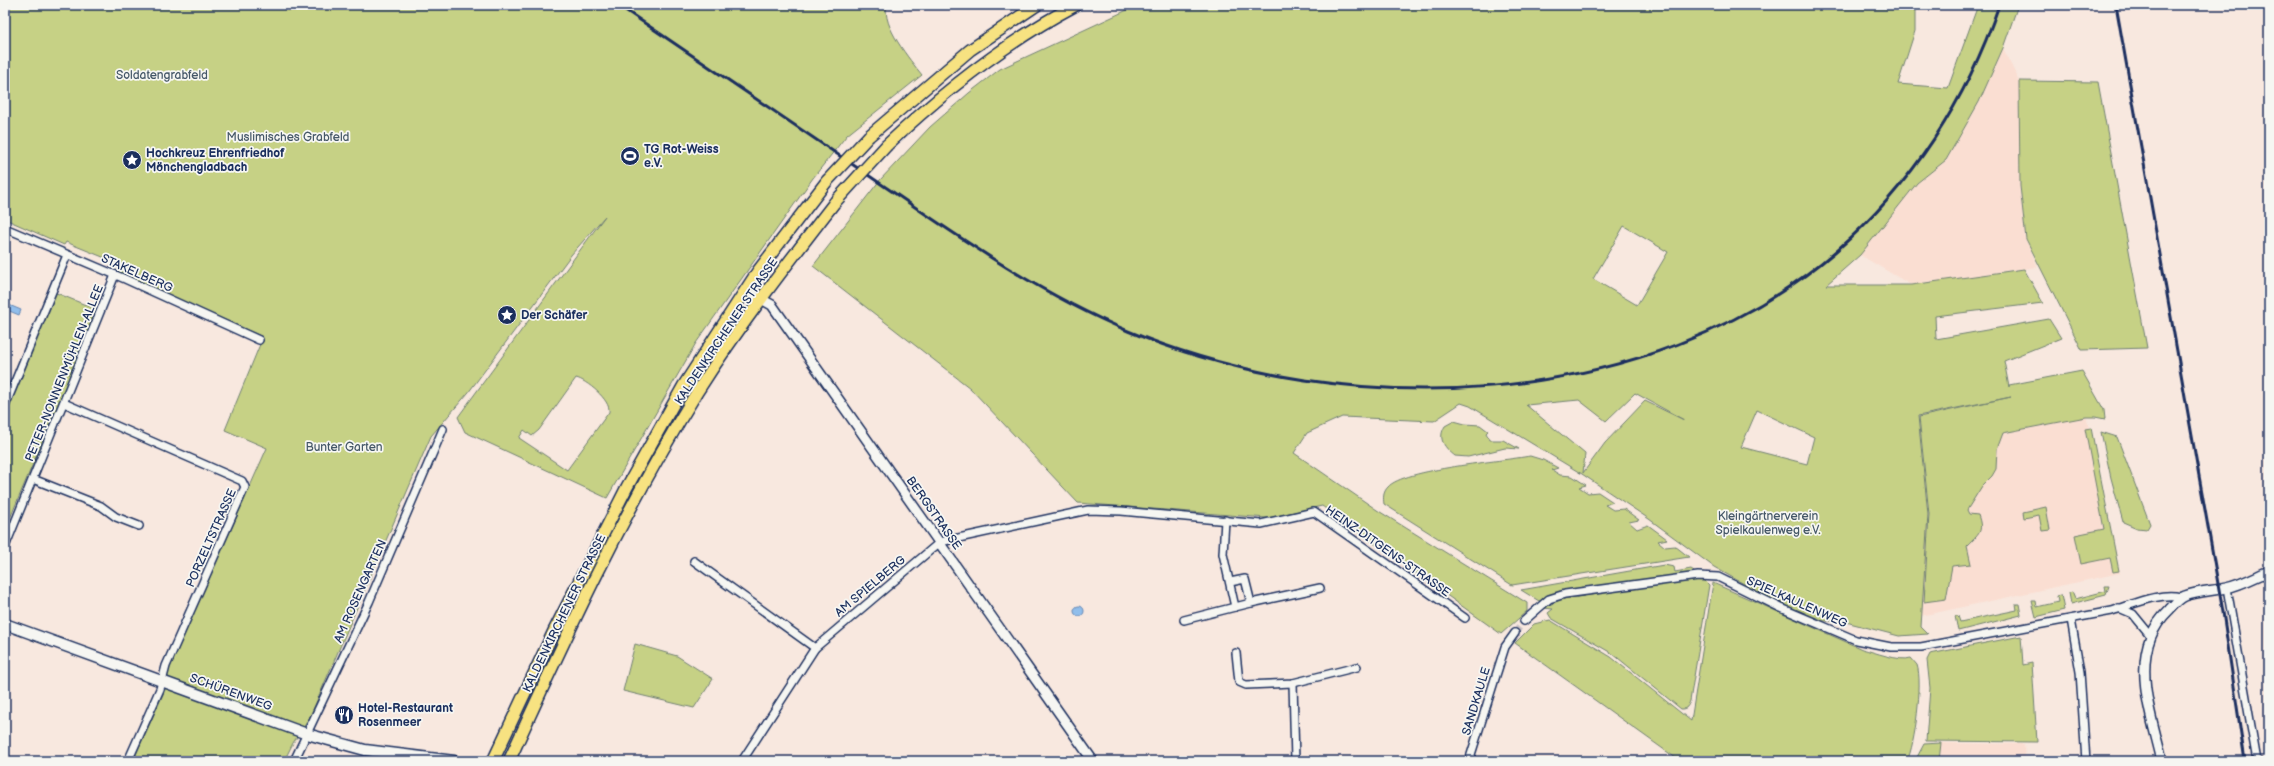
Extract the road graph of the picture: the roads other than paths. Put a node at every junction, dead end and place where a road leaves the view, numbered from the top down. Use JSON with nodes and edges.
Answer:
{"nodes":[{"id":1,"x":1037,"y":5,"type":"edge"},
{"id":2,"x":1076,"y":5,"type":"edge"},
{"id":3,"x":5,"y":228,"type":"edge"},
{"id":4,"x":67,"y":255,"type":"junction"},
{"id":5,"x":115,"y":275,"type":"junction"},
{"id":6,"x":745,"y":290,"type":"junction"},
{"id":7,"x":761,"y":299,"type":"junction"},
{"id":8,"x":259,"y":340,"type":"dead end"},
{"id":9,"x":64,"y":403,"type":"junction"},
{"id":10,"x":5,"y":406,"type":"edge"},
{"id":11,"x":443,"y":429,"type":"dead end"},
{"id":12,"x":33,"y":479,"type":"junction"},
{"id":13,"x":1225,"y":520,"type":"junction"},
{"id":14,"x":139,"y":526,"type":"dead end"},
{"id":15,"x":940,"y":542,"type":"junction"},
{"id":16,"x":5,"y":547,"type":"edge"},
{"id":17,"x":694,"y":561,"type":"dead end"},
{"id":18,"x":2269,"y":571,"type":"edge"},
{"id":19,"x":1230,"y":582,"type":"junction"},
{"id":20,"x":1320,"y":588,"type":"dead end"},
{"id":21,"x":2227,"y":588,"type":"junction"},
{"id":22,"x":2182,"y":597,"type":"junction"},
{"id":23,"x":1251,"y":603,"type":"junction"},
{"id":24,"x":1235,"y":607,"type":"junction"},
{"id":25,"x":2120,"y":608,"type":"junction"},
{"id":26,"x":1465,"y":618,"type":"dead end"},
{"id":27,"x":2071,"y":619,"type":"junction"},
{"id":28,"x":1184,"y":620,"type":"dead end"},
{"id":29,"x":1524,"y":621,"type":"tunnel mouth"},
{"id":30,"x":5,"y":624,"type":"edge"},
{"id":31,"x":1515,"y":633,"type":"tunnel mouth"},
{"id":32,"x":2151,"y":636,"type":"junction"},
{"id":33,"x":815,"y":648,"type":"junction"},
{"id":34,"x":1236,"y":653,"type":"dead end"},
{"id":35,"x":1356,"y":667,"type":"dead end"},
{"id":36,"x":161,"y":681,"type":"junction"},
{"id":37,"x":1293,"y":683,"type":"junction"},
{"id":38,"x":307,"y":734,"type":"junction"},
{"id":39,"x":128,"y":761,"type":"edge"},
{"id":40,"x":294,"y":761,"type":"edge"},
{"id":41,"x":454,"y":761,"type":"edge"},
{"id":42,"x":493,"y":761,"type":"edge"},
{"id":43,"x":508,"y":761,"type":"edge"},
{"id":44,"x":742,"y":761,"type":"edge"},
{"id":45,"x":1093,"y":761,"type":"edge"},
{"id":46,"x":1295,"y":761,"type":"edge"},
{"id":47,"x":1469,"y":761,"type":"edge"},
{"id":48,"x":2085,"y":761,"type":"edge"},
{"id":49,"x":2162,"y":761,"type":"edge"},
{"id":50,"x":2257,"y":761,"type":"edge"}],
"edges":[{"from":1,"to":6,"type":"main road","name":"KALDENKIRCHENER STRASSE","bridge":true},
{"from":2,"to":7,"type":"main road","name":"KALDENKIRCHENER STRASSE","bridge":true},
{"from":3,"to":4,"type":"street","name":"STAKELBERG"},
{"from":4,"to":5,"type":"street","name":"STAKELBERG"},
{"from":4,"to":10,"type":"street"},
{"from":5,"to":8,"type":"street","name":"STAKELBERG"},
{"from":5,"to":9,"type":"street","name":"PETER-NONNENMÜHLEN-ALLEE"},
{"from":6,"to":7,"type":"street","name":"BERGSTRASSE"},
{"from":6,"to":42,"type":"main road","name":"KALDENKIRCHENER STRASSE"},
{"from":7,"to":15,"type":"street","name":"BERGSTRASSE"},
{"from":7,"to":43,"type":"main road","name":"KALDENKIRCHENER STRASSE"},
{"from":9,"to":12,"type":"street","name":"PETER-NONNENMÜHLEN-ALLEE"},
{"from":9,"to":36,"type":"street","name":"PORZELTSTRASSE"},
{"from":11,"to":38,"type":"street","name":"AM ROSENGARTEN"},
{"from":12,"to":14,"type":"street","name":"PETER-NONNENMÜHLEN-ALLEE"},
{"from":12,"to":16,"type":"street","name":"PETER-NONNENMÜHLEN-ALLEE"},
{"from":13,"to":15,"type":"street","name":"HEINZ-DITGENS-STRASSE"},
{"from":13,"to":19,"type":"street"},
{"from":13,"to":26,"type":"street","name":"HEINZ-DITGENS-STRASSE"},
{"from":15,"to":33,"type":"street","name":"AM SPIELBERG"},
{"from":15,"to":45,"type":"street","name":"BERGSTRASSE"},
{"from":17,"to":33,"type":"street"},
{"from":18,"to":21,"type":"street"},
{"from":19,"to":23,"type":"street"},
{"from":19,"to":24,"type":"street"},
{"from":20,"to":23,"type":"street"},
{"from":21,"to":22,"type":"street"},
{"from":21,"to":50,"type":"street"},
{"from":22,"to":25,"type":"street","name":"SPIELKAULENWEG"},
{"from":22,"to":32,"type":"street"},
{"from":23,"to":24,"type":"street"},
{"from":24,"to":28,"type":"street"},
{"from":25,"to":27,"type":"street","name":"SPIELKAULENWEG"},
{"from":25,"to":32,"type":"street"},
{"from":27,"to":29,"type":"street","name":"SPIELKAULENWEG"},
{"from":27,"to":48,"type":"street"},
{"from":30,"to":36,"type":"main road","name":"SCHÜRENWEG"},
{"from":31,"to":47,"type":"street","name":"SANDKAULE"},
{"from":32,"to":49,"type":"street"},
{"from":33,"to":44,"type":"street","name":"AM SPIELBERG"},
{"from":34,"to":37,"type":"street"},
{"from":35,"to":37,"type":"street"},
{"from":36,"to":38,"type":"main road","name":"SCHÜRENWEG"},
{"from":36,"to":39,"type":"street","name":"PORZELTSTRASSE"},
{"from":37,"to":46,"type":"street"},
{"from":38,"to":40,"type":"street","name":"AM ROSENGARTEN"},
{"from":38,"to":41,"type":"main road","name":"SCHÜRENWEG"}]}
